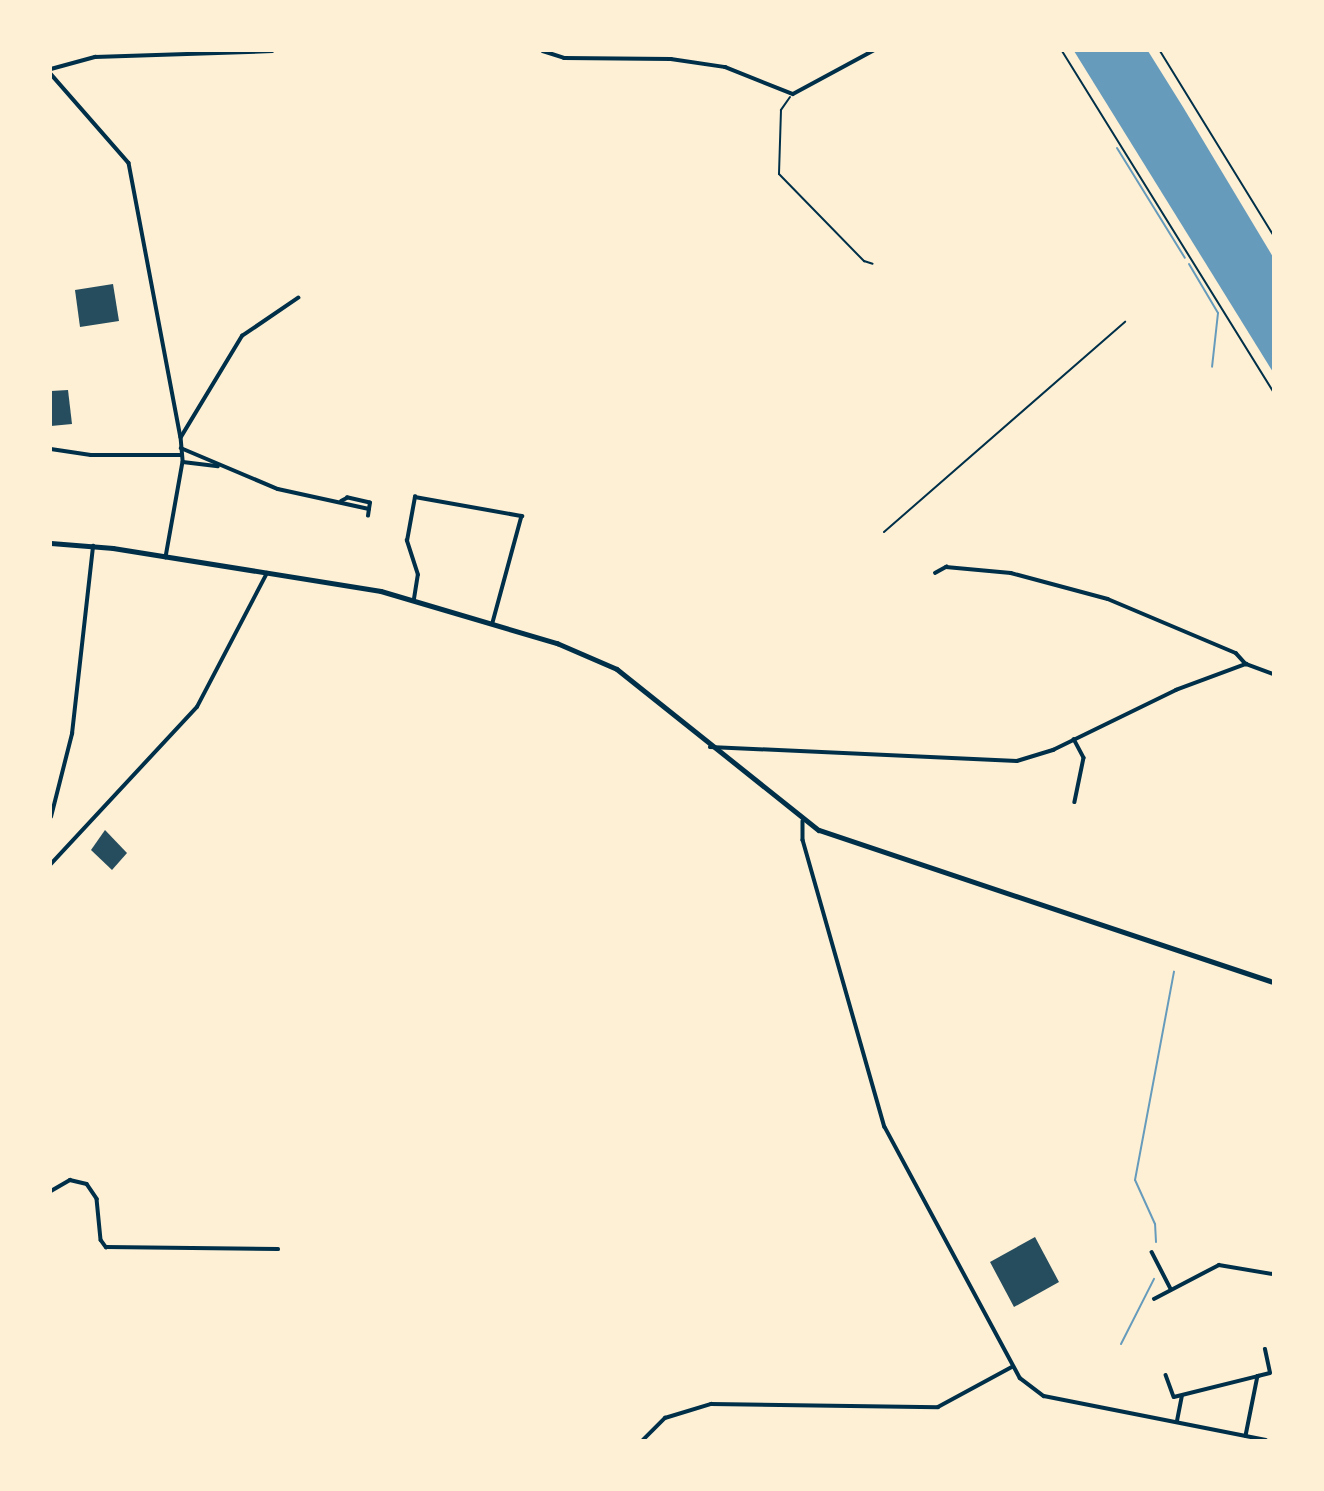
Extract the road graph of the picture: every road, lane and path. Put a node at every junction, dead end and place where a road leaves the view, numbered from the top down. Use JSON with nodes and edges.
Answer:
{"nodes":[{"id":1,"x":272,"y":51,"type":"edge"},
{"id":2,"x":544,"y":51,"type":"edge"},
{"id":3,"x":873,"y":51,"type":"edge"},
{"id":4,"x":1062,"y":51,"type":"edge"},
{"id":5,"x":1160,"y":51,"type":"edge"},
{"id":6,"x":51,"y":72,"type":"edge"},
{"id":7,"x":793,"y":94,"type":"junction"},
{"id":8,"x":1273,"y":235,"type":"edge"},
{"id":9,"x":873,"y":264,"type":"dead end"},
{"id":10,"x":298,"y":299,"type":"dead end"},
{"id":11,"x":1125,"y":322,"type":"dead end"},
{"id":12,"x":1273,"y":391,"type":"edge"},
{"id":13,"x":181,"y":437,"type":"junction"},
{"id":14,"x":181,"y":448,"type":"junction"},
{"id":15,"x":51,"y":449,"type":"edge"},
{"id":16,"x":182,"y":455,"type":"junction"},
{"id":17,"x":183,"y":462,"type":"junction"},
{"id":18,"x":220,"y":466,"type":"junction"},
{"id":19,"x":372,"y":496,"type":"dead end"},
{"id":20,"x":342,"y":501,"type":"junction"},
{"id":21,"x":370,"y":503,"type":"junction"},
{"id":22,"x":369,"y":509,"type":"junction"},
{"id":23,"x":368,"y":516,"type":"dead end"},
{"id":24,"x":884,"y":532,"type":"dead end"},
{"id":25,"x":51,"y":543,"type":"edge"},
{"id":26,"x":93,"y":546,"type":"junction"},
{"id":27,"x":166,"y":557,"type":"junction"},
{"id":28,"x":267,"y":573,"type":"junction"},
{"id":29,"x":935,"y":573,"type":"dead end"},
{"id":30,"x":414,"y":599,"type":"junction"},
{"id":31,"x":493,"y":623,"type":"junction"},
{"id":32,"x":1246,"y":664,"type":"junction"},
{"id":33,"x":1273,"y":674,"type":"edge"},
{"id":34,"x":1074,"y":739,"type":"junction"},
{"id":35,"x":710,"y":747,"type":"junction"},
{"id":36,"x":1075,"y":802,"type":"dead end"},
{"id":37,"x":51,"y":817,"type":"edge"},
{"id":38,"x":803,"y":821,"type":"junction"},
{"id":39,"x":51,"y":864,"type":"edge"},
{"id":40,"x":1273,"y":982,"type":"edge"},
{"id":41,"x":51,"y":1191,"type":"edge"},
{"id":42,"x":278,"y":1249,"type":"dead end"},
{"id":43,"x":1152,"y":1252,"type":"dead end"},
{"id":44,"x":1273,"y":1274,"type":"edge"},
{"id":45,"x":1171,"y":1289,"type":"junction"},
{"id":46,"x":1154,"y":1299,"type":"dead end"},
{"id":47,"x":1265,"y":1350,"type":"dead end"},
{"id":48,"x":1012,"y":1367,"type":"junction"},
{"id":49,"x":1166,"y":1375,"type":"dead end"},
{"id":50,"x":1258,"y":1376,"type":"junction"},
{"id":51,"x":1182,"y":1396,"type":"junction"},
{"id":52,"x":1177,"y":1422,"type":"junction"},
{"id":53,"x":1245,"y":1436,"type":"junction"},
{"id":54,"x":643,"y":1440,"type":"edge"},
{"id":55,"x":1266,"y":1440,"type":"edge"}],
"edges":[{"from":1,"to":6,"type":"street"},
{"from":2,"to":7,"type":"street"},
{"from":3,"to":7,"type":"street"},
{"from":4,"to":12,"type":"path"},
{"from":5,"to":8,"type":"path"},
{"from":6,"to":13,"type":"street"},
{"from":7,"to":9,"type":"path"},
{"from":10,"to":13,"type":"street"},
{"from":11,"to":24,"type":"path"},
{"from":13,"to":14,"type":"street"},
{"from":14,"to":16,"type":"street"},
{"from":14,"to":18,"type":"street"},
{"from":15,"to":16,"type":"street"},
{"from":16,"to":17,"type":"street"},
{"from":17,"to":18,"type":"street"},
{"from":17,"to":27,"type":"street"},
{"from":18,"to":20,"type":"street"},
{"from":19,"to":21,"type":"street"},
{"from":20,"to":21,"type":"street"},
{"from":20,"to":22,"type":"street"},
{"from":21,"to":22,"type":"street"},
{"from":22,"to":23,"type":"street"},
{"from":25,"to":26,"type":"street"},
{"from":26,"to":27,"type":"street"},
{"from":26,"to":37,"type":"street"},
{"from":27,"to":28,"type":"street"},
{"from":28,"to":30,"type":"street"},
{"from":28,"to":39,"type":"street"},
{"from":29,"to":32,"type":"street"},
{"from":30,"to":31,"type":"street"},
{"from":30,"to":31,"type":"street"},
{"from":31,"to":35,"type":"street"},
{"from":32,"to":33,"type":"street"},
{"from":32,"to":34,"type":"street"},
{"from":34,"to":35,"type":"street"},
{"from":34,"to":36,"type":"street"},
{"from":35,"to":38,"type":"street"},
{"from":38,"to":40,"type":"street"},
{"from":38,"to":48,"type":"street"},
{"from":41,"to":42,"type":"street"},
{"from":43,"to":45,"type":"street"},
{"from":44,"to":45,"type":"street"},
{"from":45,"to":46,"type":"street"},
{"from":47,"to":50,"type":"street"},
{"from":48,"to":52,"type":"street"},
{"from":48,"to":54,"type":"street"},
{"from":49,"to":51,"type":"street"},
{"from":50,"to":51,"type":"street"},
{"from":50,"to":53,"type":"street"},
{"from":51,"to":52,"type":"street"},
{"from":52,"to":53,"type":"street"},
{"from":53,"to":55,"type":"street"}]}
